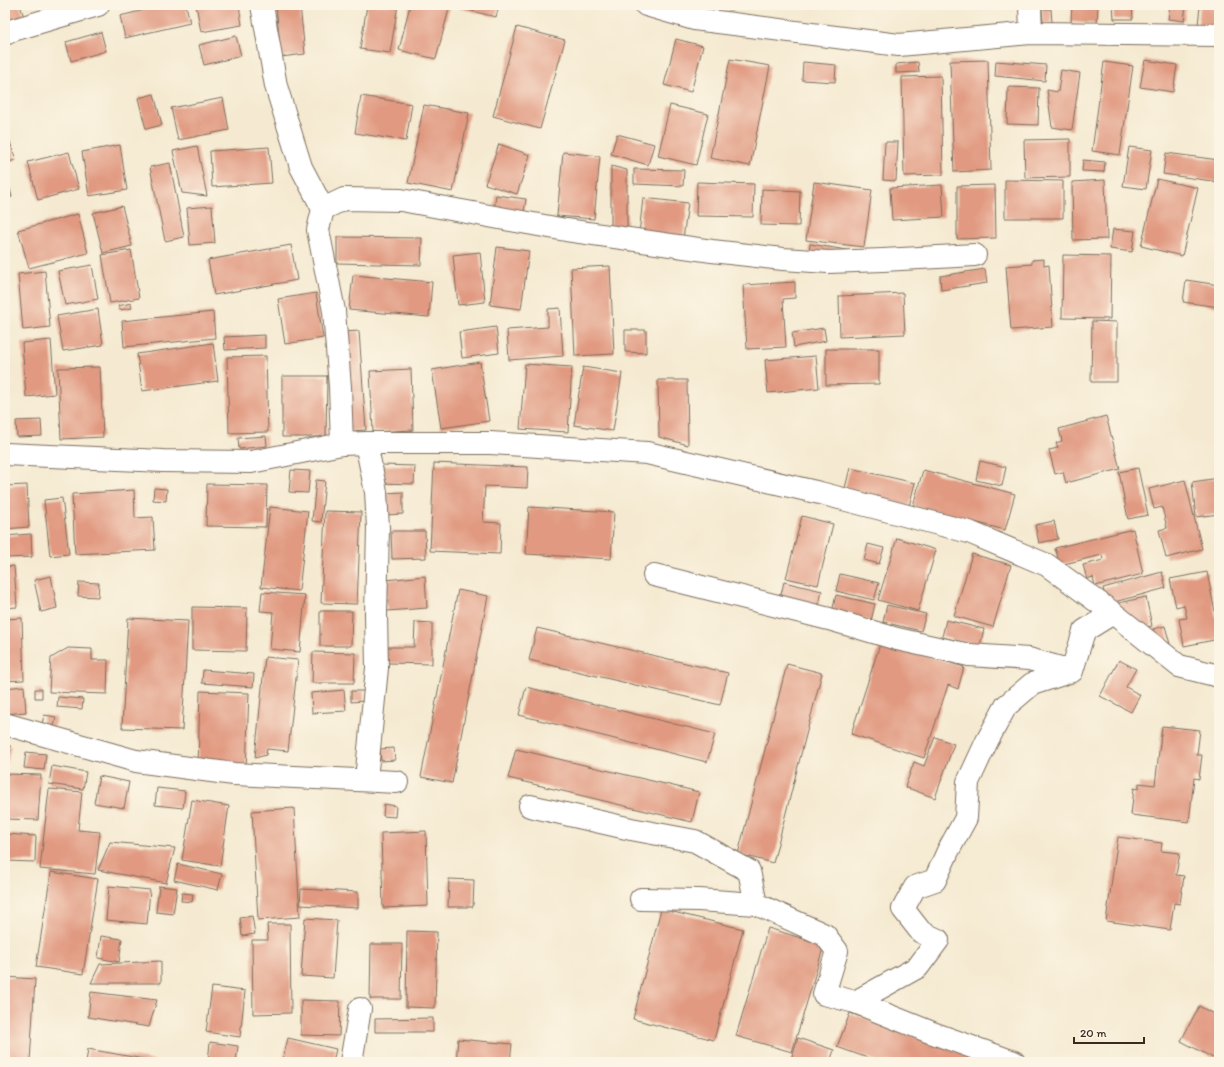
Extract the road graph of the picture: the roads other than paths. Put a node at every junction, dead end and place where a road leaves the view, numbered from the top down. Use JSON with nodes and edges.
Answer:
{"nodes":[{"id":1,"x":98,"y":5,"type":"edge"},
{"id":2,"x":262,"y":5,"type":"edge"},
{"id":3,"x":646,"y":5,"type":"edge"},
{"id":4,"x":1030,"y":5,"type":"edge"},
{"id":5,"x":5,"y":34,"type":"edge"},
{"id":6,"x":1031,"y":34,"type":"junction"},
{"id":7,"x":1219,"y":35,"type":"edge"},
{"id":8,"x":323,"y":209,"type":"junction"},
{"id":9,"x":975,"y":255,"type":"dead end"},
{"id":10,"x":366,"y":443,"type":"junction"},
{"id":11,"x":342,"y":444,"type":"junction"},
{"id":12,"x":5,"y":454,"type":"edge"},
{"id":13,"x":654,"y":575,"type":"dead end"},
{"id":14,"x":1113,"y":613,"type":"junction"},
{"id":15,"x":1072,"y":671,"type":"junction"},
{"id":16,"x":1219,"y":676,"type":"edge"},
{"id":17,"x":5,"y":724,"type":"edge"},
{"id":18,"x":366,"y":780,"type":"junction"},
{"id":19,"x":397,"y":782,"type":"dead end"},
{"id":20,"x":530,"y":806,"type":"dead end"},
{"id":21,"x":641,"y":899,"type":"dead end"},
{"id":22,"x":756,"y":904,"type":"junction"},
{"id":23,"x":855,"y":1002,"type":"junction"},
{"id":24,"x":360,"y":1009,"type":"dead end"},
{"id":25,"x":351,"y":1062,"type":"edge"},
{"id":26,"x":1014,"y":1062,"type":"edge"}],
"edges":[{"from":1,"to":5,"type":"street"},
{"from":2,"to":8,"type":"street"},
{"from":3,"to":6,"type":"street"},
{"from":4,"to":6,"type":"street"},
{"from":6,"to":7,"type":"street"},
{"from":8,"to":9,"type":"street"},
{"from":8,"to":11,"type":"street"},
{"from":10,"to":11,"type":"street"},
{"from":10,"to":14,"type":"street"},
{"from":10,"to":18,"type":"street"},
{"from":11,"to":12,"type":"street"},
{"from":13,"to":15,"type":"street"},
{"from":14,"to":15,"type":"street"},
{"from":14,"to":16,"type":"street"},
{"from":15,"to":23,"type":"street"},
{"from":17,"to":18,"type":"street"},
{"from":18,"to":19,"type":"street"},
{"from":20,"to":22,"type":"street"},
{"from":21,"to":22,"type":"street"},
{"from":22,"to":23,"type":"street"},
{"from":23,"to":26,"type":"street"},
{"from":24,"to":25,"type":"street"}]}
